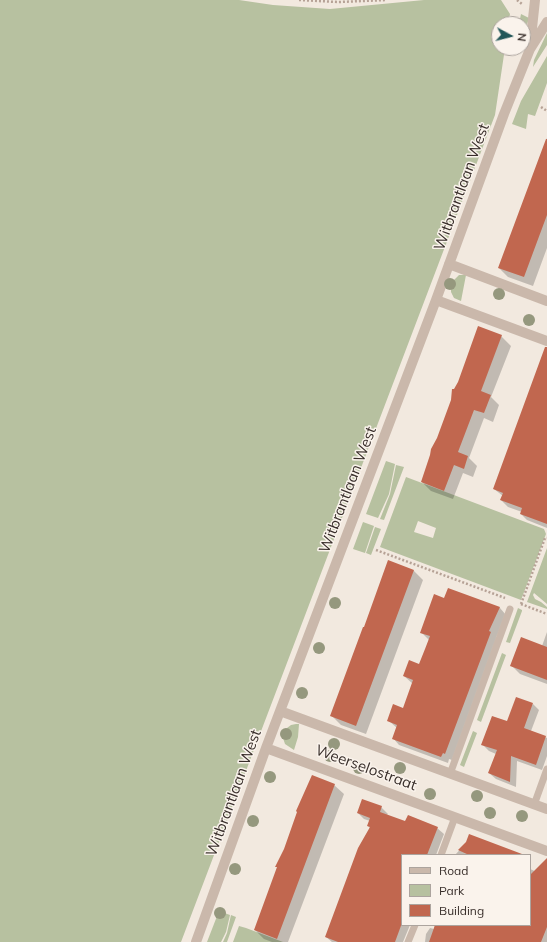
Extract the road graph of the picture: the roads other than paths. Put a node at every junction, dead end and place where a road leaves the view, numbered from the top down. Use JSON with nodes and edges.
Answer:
{"nodes":[{"id":1,"x":536,"y":0,"type":"edge"},
{"id":2,"x":547,"y":22,"type":"edge"},
{"id":3,"x":531,"y":41,"type":"edge"},
{"id":4,"x":531,"y":47,"type":"edge"},
{"id":5,"x":527,"y":56,"type":"edge"},
{"id":6,"x":450,"y":264,"type":"junction"},
{"id":7,"x":436,"y":300,"type":"junction"},
{"id":8,"x":547,"y":301,"type":"edge"},
{"id":9,"x":547,"y":341,"type":"edge"},
{"id":10,"x":510,"y":609,"type":"dead end"},
{"id":11,"x":280,"y":711,"type":"junction"},
{"id":12,"x":266,"y":748,"type":"junction"},
{"id":13,"x":547,"y":769,"type":"edge"},
{"id":14,"x":450,"y":774,"type":"junction"},
{"id":15,"x":534,"y":805,"type":"junction"},
{"id":16,"x":547,"y":809,"type":"edge"},
{"id":17,"x":455,"y":817,"type":"junction"},
{"id":18,"x":547,"y":851,"type":"edge"},
{"id":19,"x":441,"y":854,"type":"edge"},
{"id":20,"x":415,"y":926,"type":"edge"},
{"id":21,"x":196,"y":942,"type":"edge"},
{"id":22,"x":408,"y":942,"type":"edge"}],
"edges":[{"from":1,"to":3,"type":"street","name":"Witbrantlaan West"},
{"from":2,"to":4,"type":"street","name":"Witbrantlaan West"},
{"from":5,"to":6,"type":"street","name":"Witbrantlaan West"},
{"from":6,"to":7,"type":"street","name":"Witbrantlaan West"},
{"from":6,"to":8,"type":"street"},
{"from":7,"to":9,"type":"street"},
{"from":7,"to":11,"type":"street","name":"Witbrantlaan West"},
{"from":10,"to":14,"type":"lane"},
{"from":11,"to":12,"type":"street","name":"Witbrantlaan West"},
{"from":11,"to":14,"type":"street","name":"Weerselostraat"},
{"from":12,"to":17,"type":"street","name":"Weerselostraat"},
{"from":12,"to":21,"type":"street","name":"Witbrantlaan West"},
{"from":13,"to":15,"type":"lane"},
{"from":14,"to":15,"type":"street","name":"Weerselostraat"},
{"from":15,"to":16,"type":"street","name":"Weerselostraat"},
{"from":17,"to":18,"type":"street","name":"Weerselostraat"},
{"from":17,"to":19,"type":"lane"},
{"from":20,"to":22,"type":"lane"}]}
